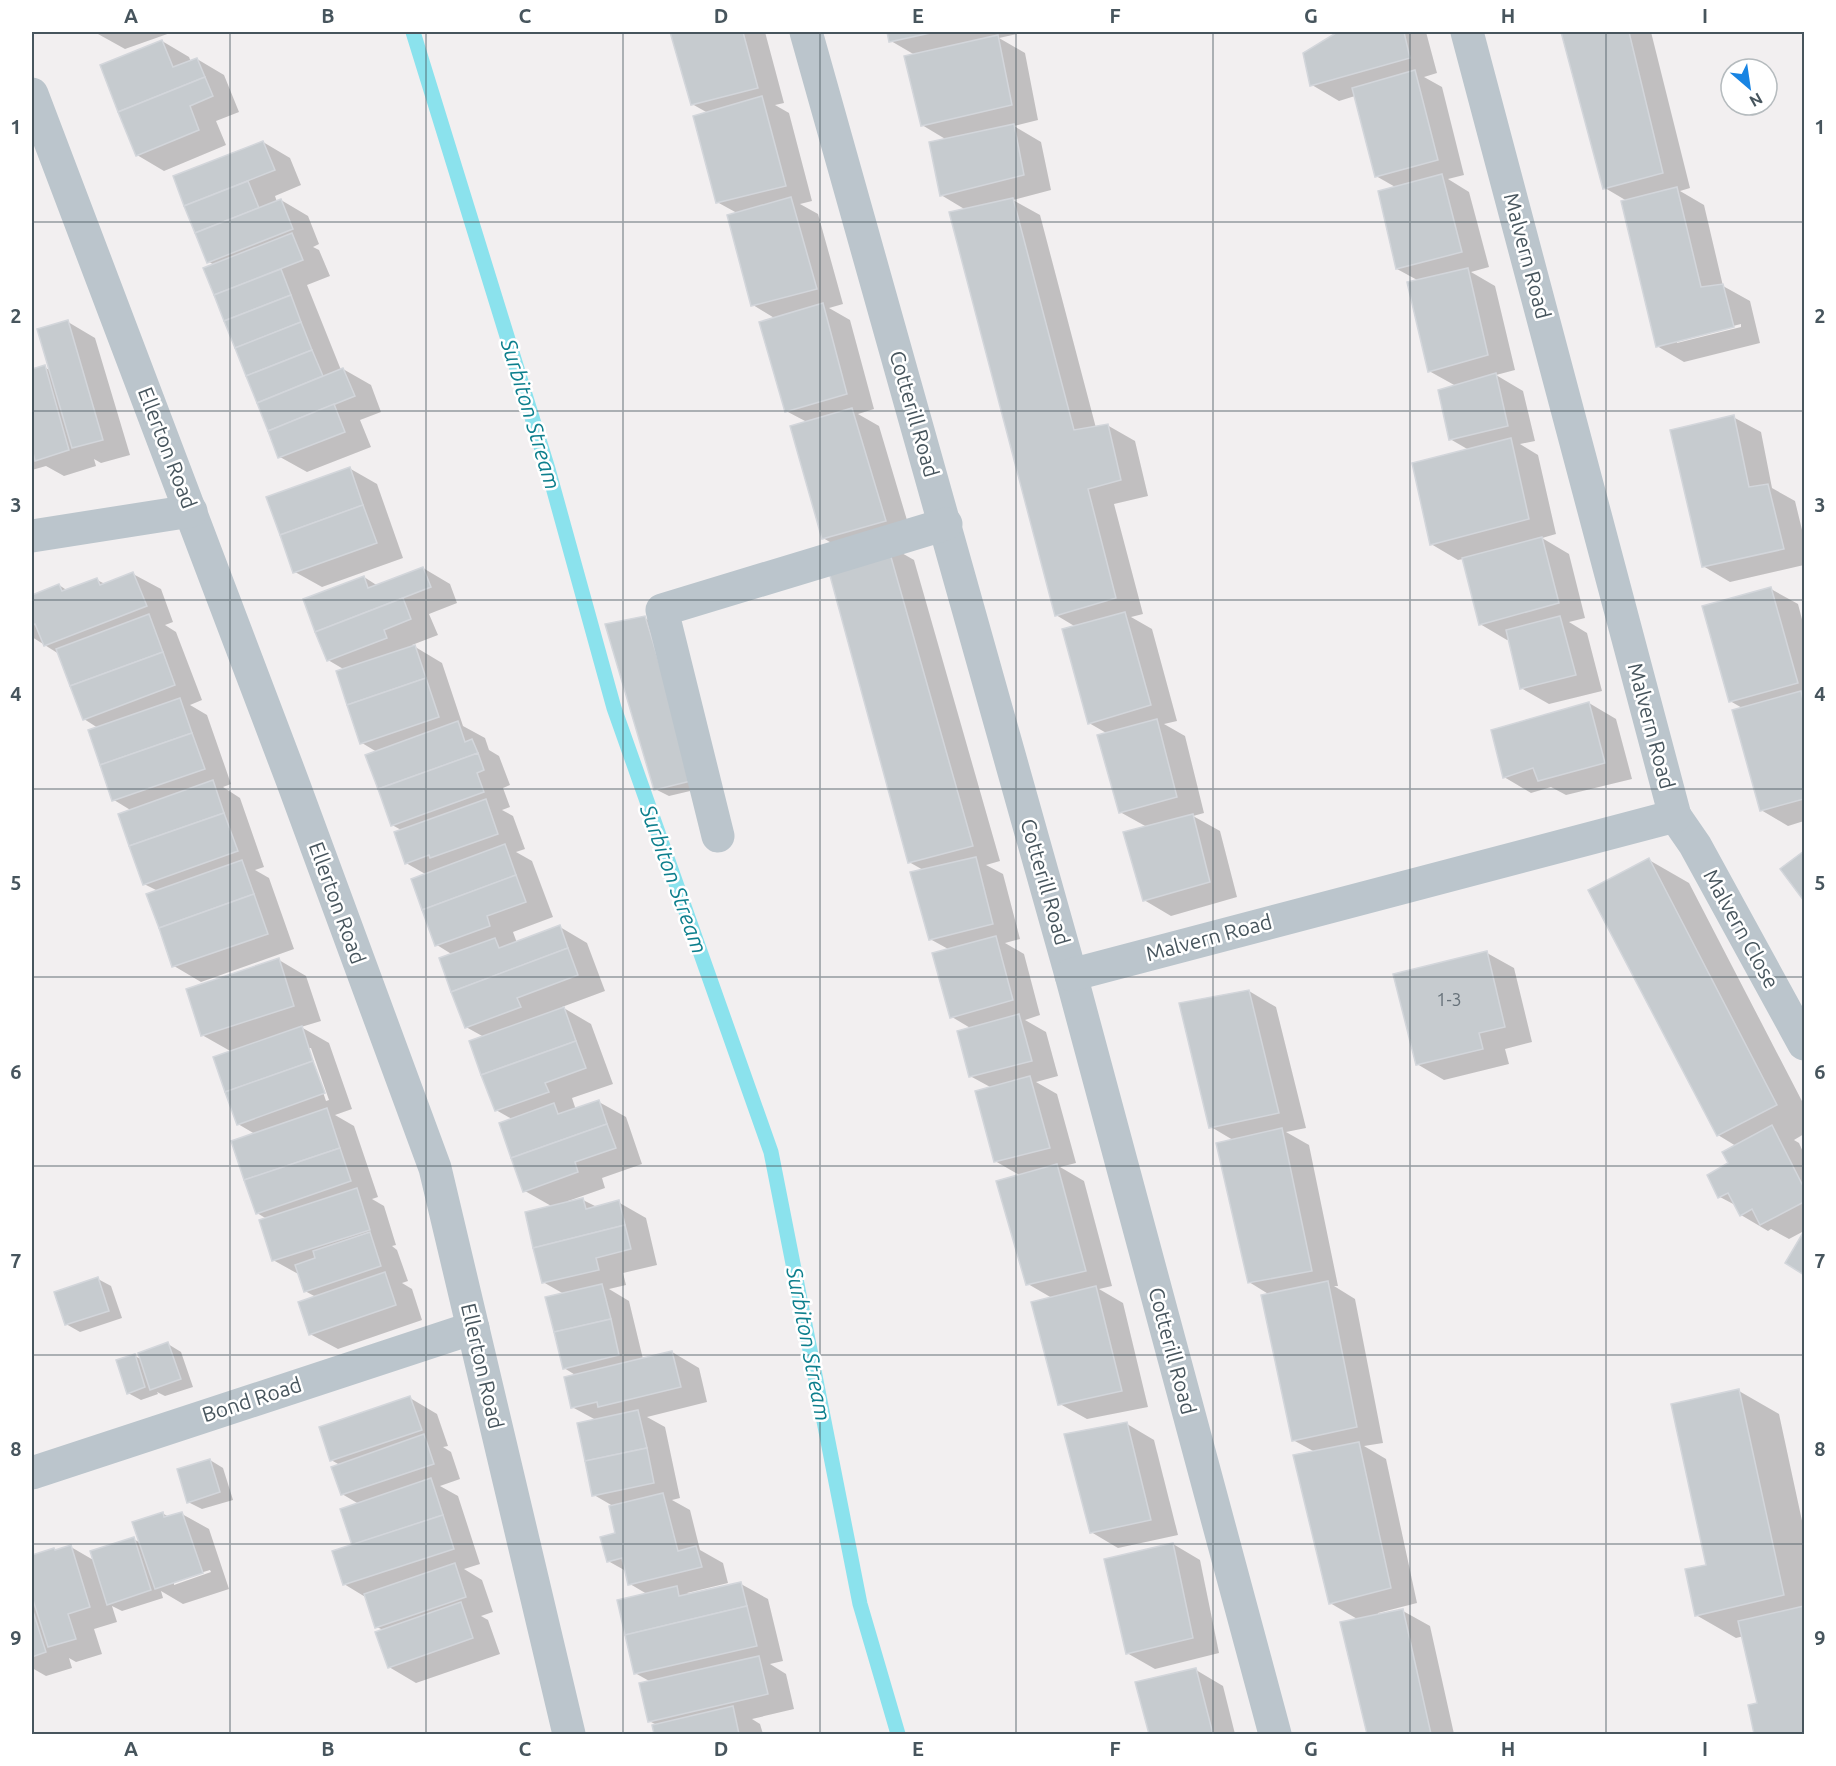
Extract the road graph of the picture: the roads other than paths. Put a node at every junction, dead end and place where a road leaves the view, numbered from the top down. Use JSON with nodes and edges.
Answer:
{"nodes":[{"id":1,"x":806,"y":32,"type":"edge"},
{"id":2,"x":1467,"y":32,"type":"edge"},
{"id":3,"x":32,"y":94,"type":"edge"},
{"id":4,"x":191,"y":511,"type":"junction"},
{"id":5,"x":946,"y":524,"type":"junction"},
{"id":6,"x":32,"y":536,"type":"edge"},
{"id":7,"x":1676,"y":816,"type":"junction"},
{"id":8,"x":718,"y":836,"type":"dead end"},
{"id":9,"x":1071,"y":975,"type":"junction"},
{"id":10,"x":1804,"y":1044,"type":"edge"},
{"id":11,"x":473,"y":1328,"type":"junction"},
{"id":12,"x":32,"y":1473,"type":"edge"},
{"id":13,"x":569,"y":1734,"type":"edge"},
{"id":14,"x":1275,"y":1734,"type":"edge"}],
"edges":[{"from":1,"to":5,"type":"street","name":"Cotterill Road"},
{"from":2,"to":7,"type":"street","name":"Malvern Road"},
{"from":3,"to":4,"type":"street","name":"Ellerton Road"},
{"from":4,"to":6,"type":"street"},
{"from":4,"to":11,"type":"street","name":"Ellerton Road"},
{"from":5,"to":8,"type":"street"},
{"from":5,"to":9,"type":"street","name":"Cotterill Road"},
{"from":7,"to":9,"type":"street","name":"Malvern Road"},
{"from":7,"to":10,"type":"street","name":"Malvern Close"},
{"from":9,"to":14,"type":"street","name":"Cotterill Road"},
{"from":11,"to":12,"type":"street","name":"Bond Road"},
{"from":11,"to":13,"type":"street","name":"Ellerton Road"}]}
